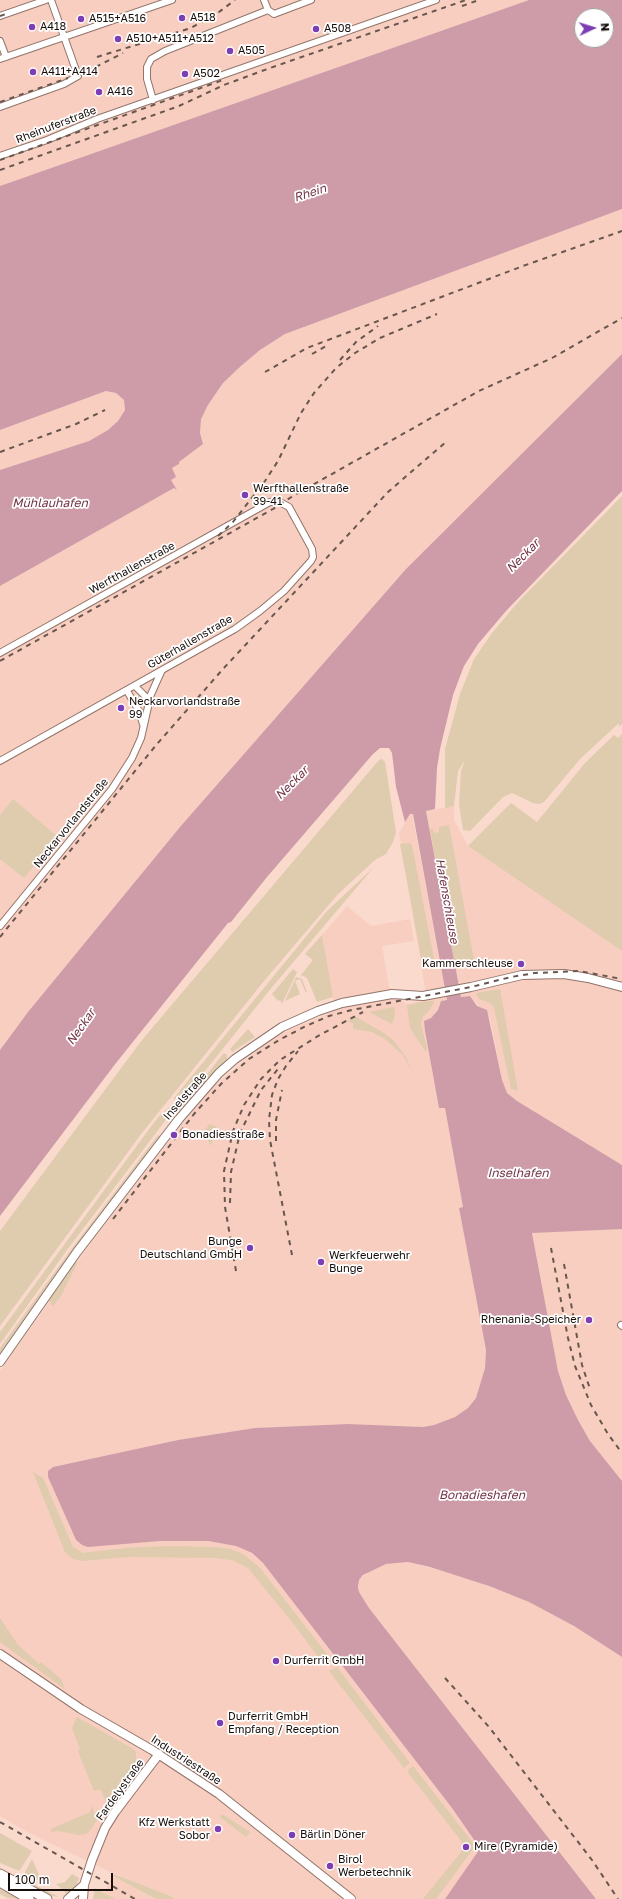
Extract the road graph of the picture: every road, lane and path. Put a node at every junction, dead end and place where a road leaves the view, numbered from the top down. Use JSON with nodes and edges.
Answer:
{"nodes":[{"id":1,"x":46,"y":0,"type":"edge"},
{"id":2,"x":51,"y":0,"type":"edge"},
{"id":3,"x":172,"y":0,"type":"edge"},
{"id":4,"x":264,"y":0,"type":"edge"},
{"id":5,"x":311,"y":0,"type":"edge"},
{"id":6,"x":436,"y":0,"type":"edge"},
{"id":7,"x":268,"y":10,"type":"junction"},
{"id":8,"x":0,"y":16,"type":"edge"},
{"id":9,"x":64,"y":37,"type":"junction"},
{"id":10,"x":0,"y":41,"type":"edge"},
{"id":11,"x":3,"y":58,"type":"edge"},
{"id":12,"x":152,"y":100,"type":"junction"},
{"id":13,"x":0,"y":107,"type":"edge"},
{"id":14,"x":0,"y":156,"type":"edge"},
{"id":15,"x":274,"y":501,"type":"joint"},
{"id":16,"x":0,"y":653,"type":"edge"},
{"id":17,"x":162,"y":671,"type":"junction"},
{"id":18,"x":135,"y":686,"type":"junction"},
{"id":19,"x":127,"y":691,"type":"junction"},
{"id":20,"x":148,"y":701,"type":"junction"},
{"id":21,"x":143,"y":724,"type":"junction"},
{"id":22,"x":0,"y":761,"type":"edge"},
{"id":23,"x":0,"y":926,"type":"edge"},
{"id":24,"x":622,"y":987,"type":"edge"},
{"id":25,"x":0,"y":1362,"type":"edge"},
{"id":26,"x":0,"y":1654,"type":"edge"},
{"id":27,"x":159,"y":1754,"type":"junction"},
{"id":28,"x":0,"y":1874,"type":"edge"},
{"id":29,"x":0,"y":1882,"type":"edge"},
{"id":30,"x":84,"y":1885,"type":"junction"},
{"id":31,"x":29,"y":1899,"type":"edge"},
{"id":32,"x":47,"y":1899,"type":"edge"},
{"id":33,"x":68,"y":1899,"type":"edge"},
{"id":34,"x":83,"y":1899,"type":"edge"},
{"id":35,"x":351,"y":1899,"type":"edge"}],
"edges":[{"from":1,"to":8,"type":"street"},
{"from":2,"to":9,"type":"street"},
{"from":3,"to":9,"type":"street"},
{"from":4,"to":7,"type":"street"},
{"from":5,"to":7,"type":"street"},
{"from":6,"to":12,"type":"street","name":"Rheinuferstraße"},
{"from":7,"to":12,"type":"street"},
{"from":9,"to":11,"type":"street"},
{"from":9,"to":13,"type":"street"},
{"from":10,"to":11,"type":"street"},
{"from":12,"to":14,"type":"street","name":"Rheinuferstraße"},
{"from":15,"to":16,"type":"street","name":"Werfthallenstraße"},
{"from":15,"to":17,"type":"street","name":"Güterhallenstraße"},
{"from":17,"to":18,"type":"street","name":"Güterhallenstraße"},
{"from":17,"to":20,"type":"street","name":"Neckarvorlandstraße"},
{"from":18,"to":19,"type":"street","name":"Güterhallenstraße"},
{"from":18,"to":20,"type":"street"},
{"from":19,"to":21,"type":"street"},
{"from":19,"to":22,"type":"street","name":"Güterhallenstraße"},
{"from":20,"to":21,"type":"street","name":"Neckarvorlandstraße"},
{"from":21,"to":23,"type":"street","name":"Neckarvorlandstraße"},
{"from":24,"to":25,"type":"street","name":"Inselstraße"},
{"from":26,"to":27,"type":"street","name":"Industriestraße"},
{"from":27,"to":30,"type":"street","name":"Fardelystraße"},
{"from":27,"to":35,"type":"street","name":"Industriestraße"},
{"from":28,"to":32,"type":"main road"},
{"from":29,"to":31,"type":"main road"},
{"from":30,"to":33,"type":"street"},
{"from":30,"to":34,"type":"street","name":"Fardelystraße"}]}
